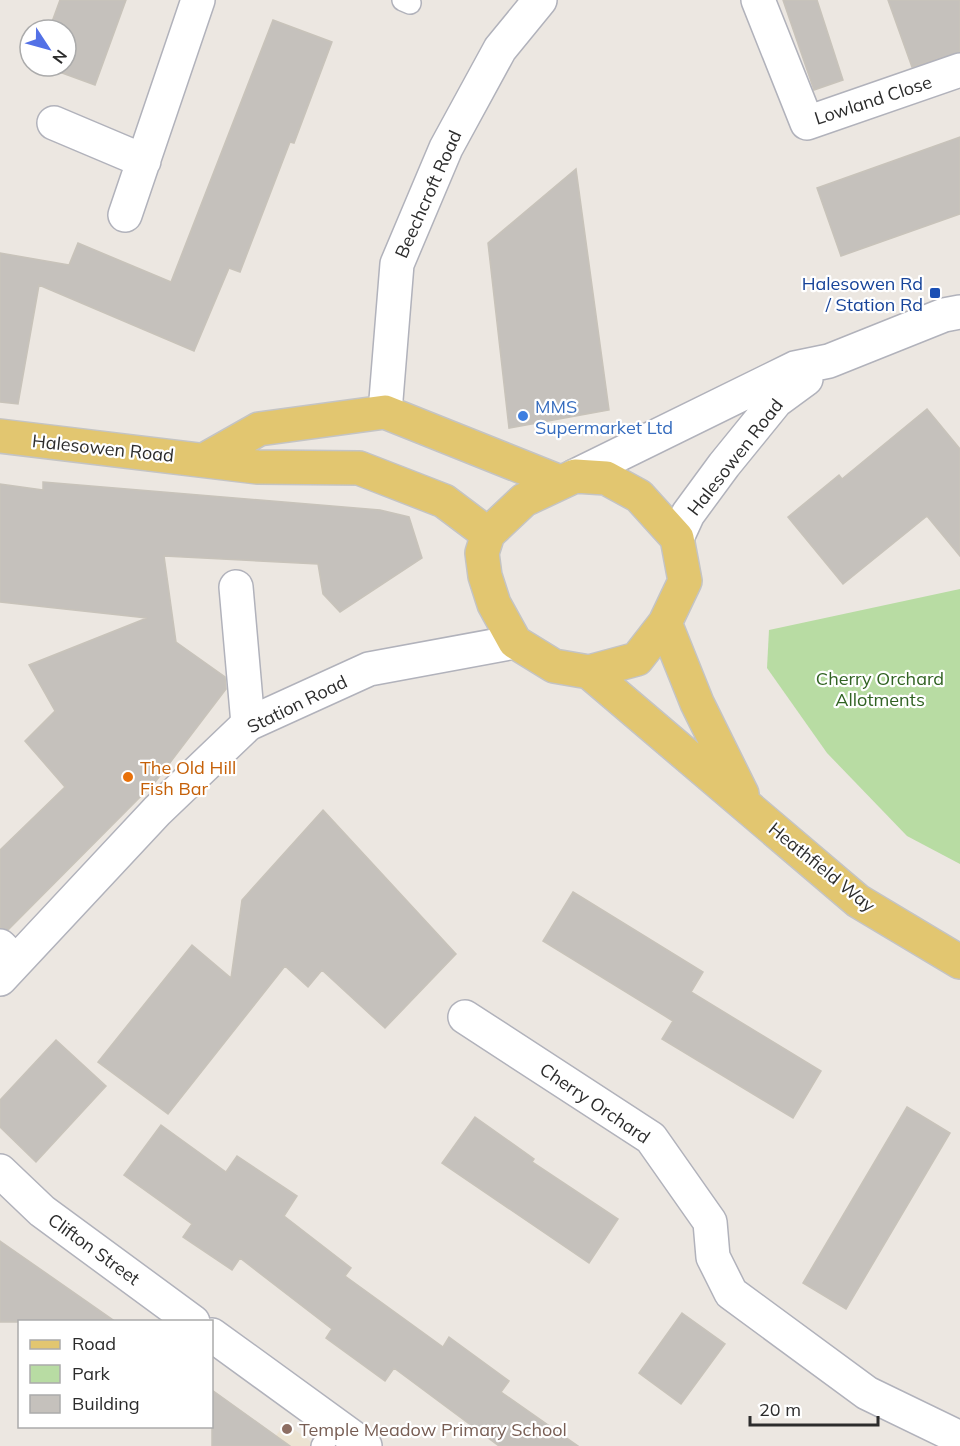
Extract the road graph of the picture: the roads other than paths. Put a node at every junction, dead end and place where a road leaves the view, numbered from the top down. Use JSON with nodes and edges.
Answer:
{"nodes":[{"id":1,"x":198,"y":0,"type":"edge"},
{"id":2,"x":540,"y":0,"type":"edge"},
{"id":3,"x":758,"y":0,"type":"edge"},
{"id":4,"x":960,"y":70,"type":"edge"},
{"id":5,"x":54,"y":123,"type":"dead end"},
{"id":6,"x":144,"y":161,"type":"junction"},
{"id":7,"x":125,"y":215,"type":"dead end"},
{"id":8,"x":960,"y":312,"type":"edge"},
{"id":9,"x":829,"y":361,"type":"junction"},
{"id":10,"x":385,"y":412,"type":"junction"},
{"id":11,"x":0,"y":436,"type":"edge"},
{"id":12,"x":206,"y":459,"type":"junction"},
{"id":13,"x":568,"y":479,"type":"junction"},
{"id":14,"x":488,"y":534,"type":"junction"},
{"id":15,"x":677,"y":538,"type":"junction"},
{"id":16,"x":236,"y":587,"type":"dead end"},
{"id":17,"x":665,"y":623,"type":"junction"},
{"id":18,"x":515,"y":642,"type":"junction"},
{"id":19,"x":590,"y":672,"type":"junction"},
{"id":20,"x":248,"y":724,"type":"junction"},
{"id":21,"x":747,"y":805,"type":"junction"},
{"id":22,"x":5,"y":962,"type":"edge"},
{"id":23,"x":960,"y":962,"type":"edge"},
{"id":24,"x":465,"y":1017,"type":"dead end"},
{"id":25,"x":0,"y":1171,"type":"edge"},
{"id":26,"x":191,"y":1320,"type":"edge"},
{"id":27,"x":213,"y":1336,"type":"edge"},
{"id":28,"x":329,"y":1436,"type":"edge"},
{"id":29,"x":960,"y":1438,"type":"edge"},
{"id":30,"x":365,"y":1446,"type":"edge"}],
"edges":[{"from":1,"to":6,"type":"street"},
{"from":2,"to":10,"type":"street","name":"Beechcroft Road"},
{"from":3,"to":4,"type":"street","name":"Lowland Close"},
{"from":5,"to":6,"type":"street"},
{"from":6,"to":7,"type":"street"},
{"from":8,"to":9,"type":"street","name":"Halesowen Road"},
{"from":9,"to":13,"type":"street","name":"Halesowen Road"},
{"from":9,"to":15,"type":"street","name":"Halesowen Road"},
{"from":10,"to":12,"type":"main road"},
{"from":10,"to":13,"type":"main road"},
{"from":11,"to":12,"type":"main road","name":"Halesowen Road"},
{"from":12,"to":14,"type":"main road","name":"Halesowen Road"},
{"from":13,"to":14,"type":"main road"},
{"from":13,"to":15,"type":"main road"},
{"from":14,"to":18,"type":"main road"},
{"from":15,"to":17,"type":"main road"},
{"from":16,"to":20,"type":"street"},
{"from":17,"to":19,"type":"main road"},
{"from":17,"to":21,"type":"main road","name":"Heathfield Way"},
{"from":18,"to":19,"type":"main road"},
{"from":18,"to":20,"type":"street","name":"Station Road"},
{"from":19,"to":21,"type":"main road","name":"Heathfield Way"},
{"from":20,"to":22,"type":"street","name":"Station Road"},
{"from":21,"to":23,"type":"main road","name":"Heathfield Way"},
{"from":24,"to":29,"type":"street","name":"Cherry Orchard"},
{"from":25,"to":26,"type":"street","name":"Clifton Street"},
{"from":27,"to":28,"type":"street"},
{"from":28,"to":30,"type":"street"}]}
